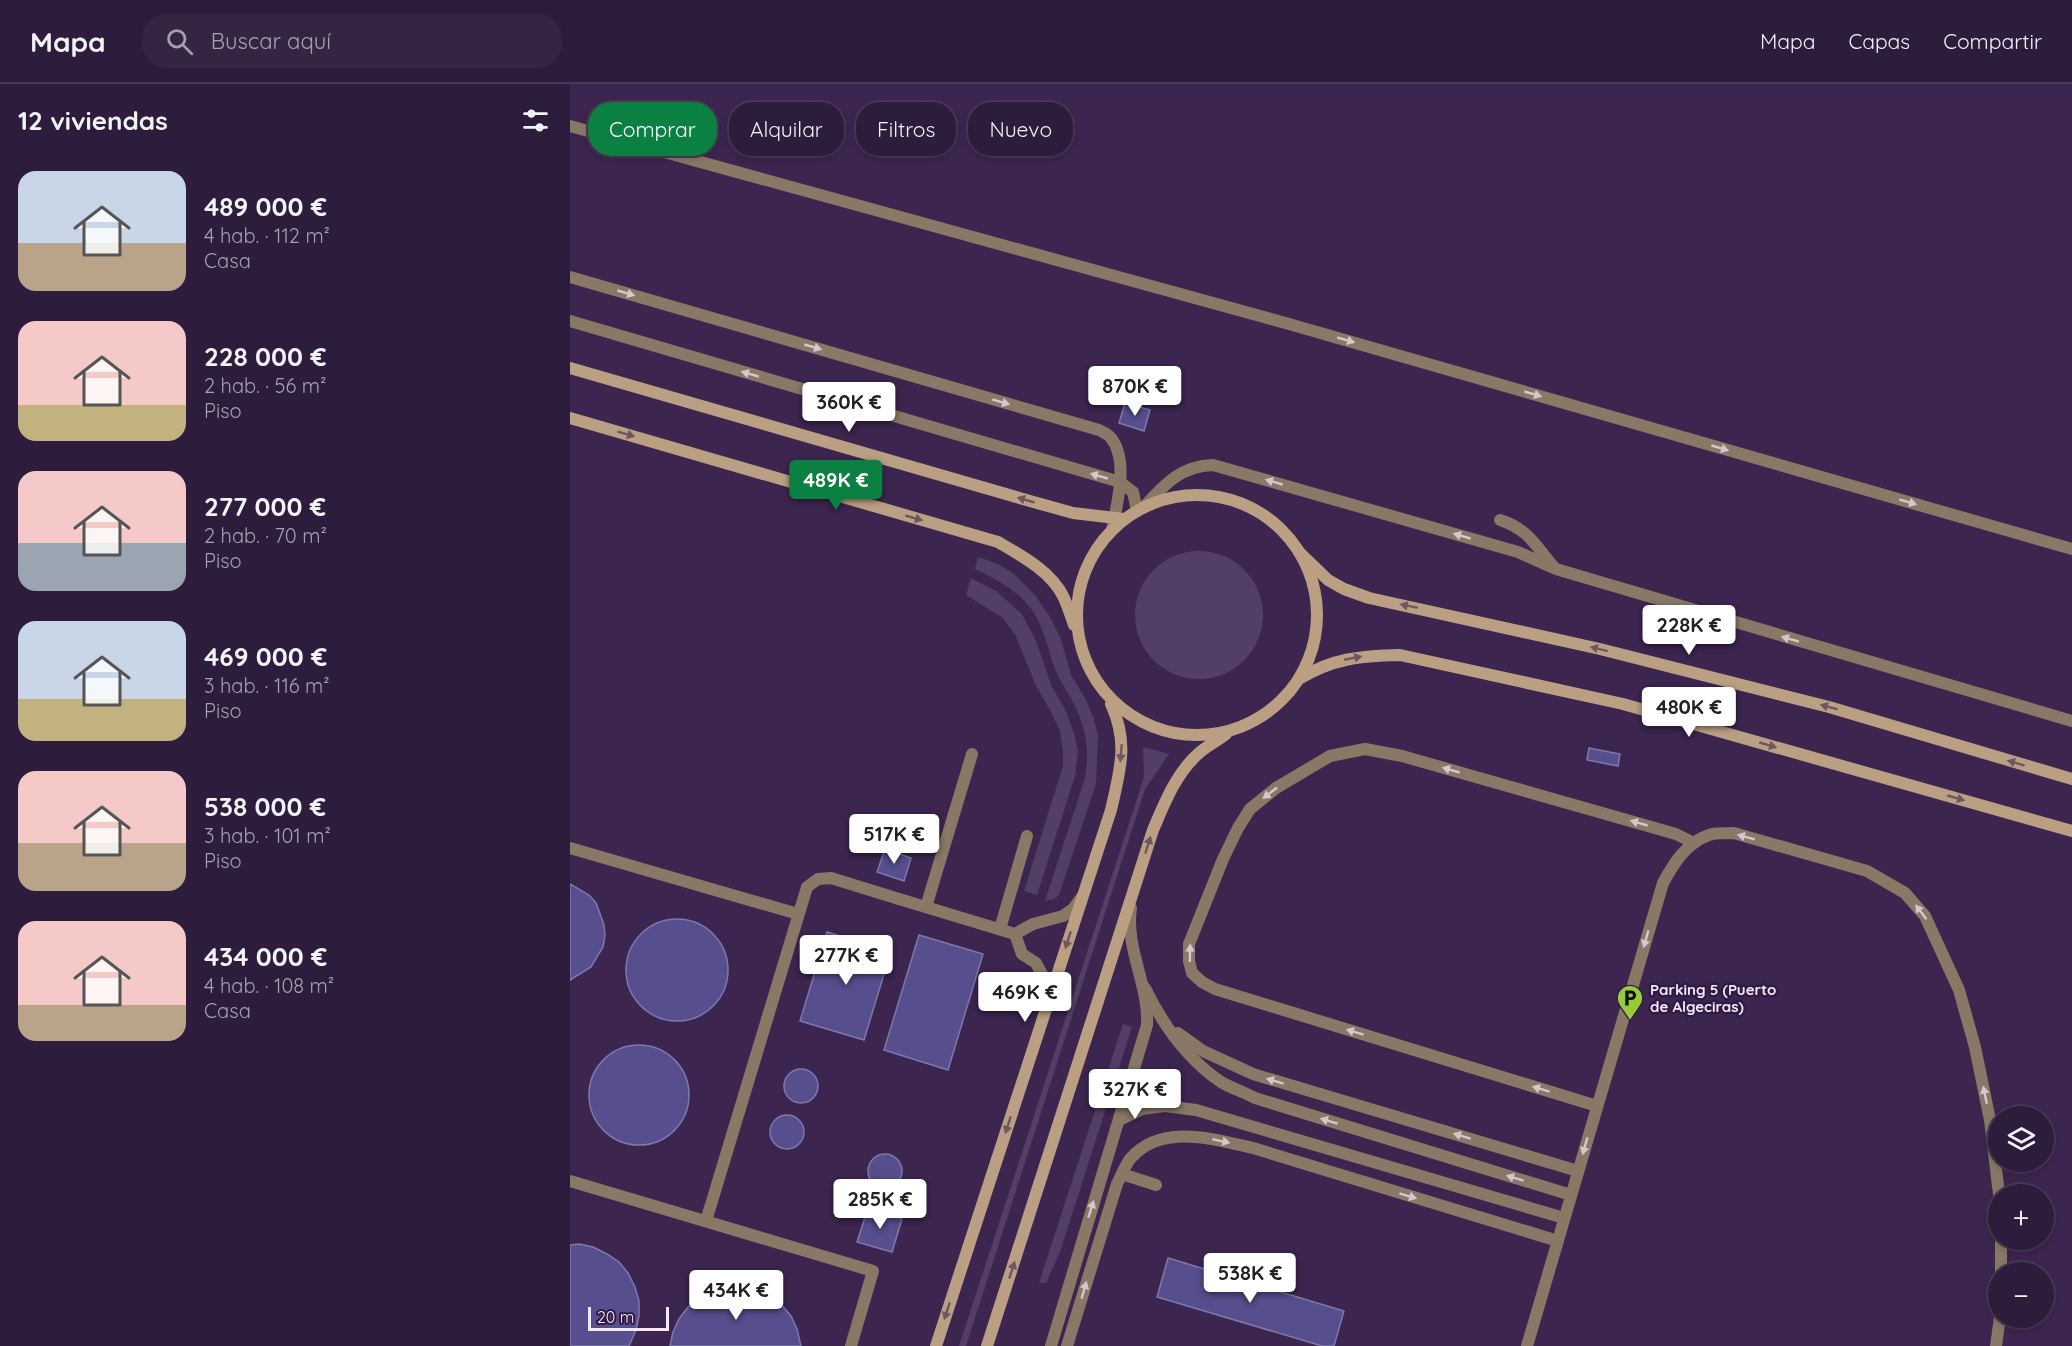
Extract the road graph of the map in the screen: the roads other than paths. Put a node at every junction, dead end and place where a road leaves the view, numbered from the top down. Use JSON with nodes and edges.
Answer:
{"nodes":[{"id":1,"x":570,"y":126,"type":"edge"},
{"id":2,"x":570,"y":277,"type":"edge"},
{"id":3,"x":570,"y":321,"type":"edge"},
{"id":4,"x":570,"y":368,"type":"edge"},
{"id":5,"x":570,"y":418,"type":"edge"},
{"id":6,"x":1120,"y":482,"type":"junction"},
{"id":7,"x":1140,"y":509,"type":"junction"},
{"id":8,"x":1500,"y":520,"type":"dead end"},
{"id":9,"x":1117,"y":523,"type":"junction"},
{"id":10,"x":2072,"y":549,"type":"edge"},
{"id":11,"x":1299,"y":552,"type":"junction"},
{"id":12,"x":1556,"y":569,"type":"junction"},
{"id":13,"x":1079,"y":638,"type":"junction"},
{"id":14,"x":1299,"y":679,"type":"junction"},
{"id":15,"x":1108,"y":697,"type":"junction"},
{"id":16,"x":2072,"y":721,"type":"edge"},
{"id":17,"x":1230,"y":731,"type":"junction"},
{"id":18,"x":972,"y":753,"type":"dead end"},
{"id":19,"x":2072,"y":779,"type":"edge"},
{"id":20,"x":2072,"y":831,"type":"edge"},
{"id":21,"x":1027,"y":836,"type":"dead end"},
{"id":22,"x":1694,"y":843,"type":"junction"},
{"id":23,"x":570,"y":848,"type":"edge"},
{"id":24,"x":1135,"y":883,"type":"junction"},
{"id":25,"x":1082,"y":898,"type":"junction"},
{"id":26,"x":926,"y":907,"type":"junction"},
{"id":27,"x":798,"y":914,"type":"junction"},
{"id":28,"x":1000,"y":929,"type":"junction"},
{"id":29,"x":1015,"y":934,"type":"junction"},
{"id":30,"x":1142,"y":981,"type":"junction"},
{"id":31,"x":1049,"y":999,"type":"junction"},
{"id":32,"x":1162,"y":1018,"type":"junction"},
{"id":33,"x":1597,"y":1106,"type":"junction"},
{"id":34,"x":1119,"y":1120,"type":"junction"},
{"id":35,"x":1578,"y":1171,"type":"junction"},
{"id":36,"x":1122,"y":1174,"type":"junction"},
{"id":37,"x":570,"y":1181,"type":"edge"},
{"id":38,"x":1998,"y":1184,"type":"edge"},
{"id":39,"x":1156,"y":1185,"type":"dead end"},
{"id":40,"x":1571,"y":1195,"type":"junction"},
{"id":41,"x":1564,"y":1218,"type":"junction"},
{"id":42,"x":706,"y":1221,"type":"junction"},
{"id":43,"x":1558,"y":1241,"type":"junction"},
{"id":44,"x":1998,"y":1328,"type":"edge"},
{"id":45,"x":851,"y":1346,"type":"edge"},
{"id":46,"x":936,"y":1346,"type":"edge"},
{"id":47,"x":987,"y":1346,"type":"edge"},
{"id":48,"x":1051,"y":1346,"type":"edge"},
{"id":49,"x":1066,"y":1346,"type":"edge"},
{"id":50,"x":1527,"y":1346,"type":"edge"},
{"id":51,"x":1996,"y":1346,"type":"edge"}],
"edges":[{"from":1,"to":10,"type":"street","one_way":true},
{"from":2,"to":6,"type":"street","one_way":true},
{"from":6,"to":3,"type":"street","one_way":true},
{"from":9,"to":4,"type":"street","one_way":true},
{"from":5,"to":13,"type":"street","one_way":true},
{"from":6,"to":7,"type":"street"},
{"from":6,"to":9,"type":"street"},
{"from":7,"to":9,"type":"street"},
{"from":7,"to":11,"type":"street"},
{"from":12,"to":7,"type":"street","one_way":true},
{"from":8,"to":12,"type":"street"},
{"from":9,"to":13,"type":"street"},
{"from":11,"to":14,"type":"street"},
{"from":19,"to":11,"type":"street","one_way":true},
{"from":16,"to":12,"type":"street","one_way":true},
{"from":13,"to":15,"type":"street"},
{"from":14,"to":17,"type":"street"},
{"from":14,"to":20,"type":"street","one_way":true},
{"from":15,"to":17,"type":"street"},
{"from":15,"to":25,"type":"street","one_way":true},
{"from":24,"to":17,"type":"street","one_way":true},
{"from":18,"to":26,"type":"street"},
{"from":21,"to":28,"type":"street"},
{"from":22,"to":33,"type":"street","one_way":true},
{"from":22,"to":33,"type":"street"},
{"from":38,"to":22,"type":"street","one_way":true},
{"from":23,"to":27,"type":"street"},
{"from":24,"to":30,"type":"street"},
{"from":47,"to":24,"type":"street","one_way":true},
{"from":25,"to":29,"type":"street"},
{"from":25,"to":31,"type":"street","one_way":true},
{"from":26,"to":27,"type":"street"},
{"from":26,"to":28,"type":"street"},
{"from":27,"to":42,"type":"street"},
{"from":28,"to":29,"type":"street"},
{"from":29,"to":31,"type":"street"},
{"from":30,"to":32,"type":"street"},
{"from":30,"to":34,"type":"street"},
{"from":31,"to":46,"type":"street","one_way":true},
{"from":35,"to":32,"type":"street","one_way":true},
{"from":40,"to":32,"type":"street","one_way":true},
{"from":33,"to":35,"type":"street","one_way":true},
{"from":34,"to":41,"type":"street"},
{"from":48,"to":34,"type":"street","one_way":true},
{"from":35,"to":40,"type":"street"},
{"from":36,"to":39,"type":"street"},
{"from":36,"to":43,"type":"street","one_way":true},
{"from":49,"to":36,"type":"street","one_way":true},
{"from":37,"to":42,"type":"street"},
{"from":40,"to":41,"type":"street"},
{"from":41,"to":43,"type":"street"},
{"from":42,"to":45,"type":"street"},
{"from":43,"to":50,"type":"street"},
{"from":44,"to":51,"type":"street"}]}
